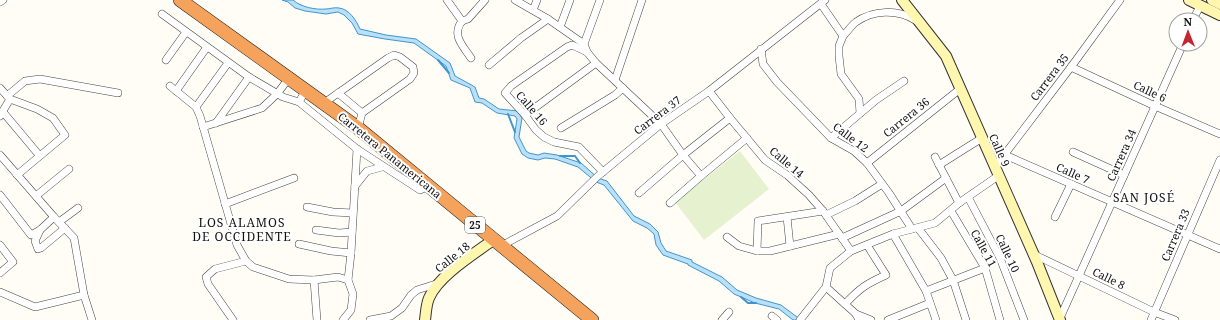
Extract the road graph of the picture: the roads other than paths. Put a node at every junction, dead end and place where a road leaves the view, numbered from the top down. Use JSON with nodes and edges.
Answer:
{"nodes":[{"id":1,"x":180,"y":0,"type":"edge"},
{"id":2,"x":447,"y":0,"type":"edge"},
{"id":3,"x":486,"y":0,"type":"edge"},
{"id":4,"x":515,"y":0,"type":"edge"},
{"id":5,"x":537,"y":0,"type":"edge"},
{"id":6,"x":570,"y":0,"type":"edge"},
{"id":7,"x":600,"y":0,"type":"edge"},
{"id":8,"x":642,"y":0,"type":"edge"},
{"id":9,"x":902,"y":0,"type":"edge"},
{"id":10,"x":1120,"y":0,"type":"edge"},
{"id":11,"x":1189,"y":0,"type":"edge"},
{"id":12,"x":1212,"y":0,"type":"edge"},
{"id":13,"x":823,"y":2,"type":"edge"},
{"id":14,"x":1220,"y":4,"type":"edge"},
{"id":15,"x":1200,"y":6,"type":"junction"},
{"id":16,"x":533,"y":10,"type":"junction"},
{"id":17,"x":1197,"y":12,"type":"edge"},
{"id":18,"x":162,"y":14,"type":"dead end"},
{"id":19,"x":1220,"y":15,"type":"edge"},
{"id":20,"x":548,"y":19,"type":"junction"},
{"id":21,"x":462,"y":22,"type":"junction"},
{"id":22,"x":560,"y":26,"type":"junction"},
{"id":23,"x":923,"y":26,"type":"junction"},
{"id":24,"x":186,"y":32,"type":"junction"},
{"id":25,"x":843,"y":36,"type":"junction"},
{"id":26,"x":584,"y":44,"type":"junction"},
{"id":27,"x":207,"y":47,"type":"junction"},
{"id":28,"x":761,"y":49,"type":"junction"},
{"id":29,"x":587,"y":52,"type":"junction"},
{"id":30,"x":1179,"y":52,"type":"edge"},
{"id":31,"x":471,"y":58,"type":"dead end"},
{"id":32,"x":166,"y":60,"type":"dead end"},
{"id":33,"x":228,"y":63,"type":"junction"},
{"id":34,"x":596,"y":63,"type":"junction"},
{"id":35,"x":488,"y":65,"type":"dead end"},
{"id":36,"x":1071,"y":67,"type":"junction"},
{"id":37,"x":249,"y":77,"type":"junction"},
{"id":38,"x":289,"y":78,"type":"junction"},
{"id":39,"x":615,"y":80,"type":"junction"},
{"id":40,"x":904,"y":81,"type":"dead end"},
{"id":41,"x":170,"y":86,"type":"dead end"},
{"id":42,"x":0,"y":88,"type":"edge"},
{"id":43,"x":623,"y":88,"type":"junction"},
{"id":44,"x":960,"y":89,"type":"junction"},
{"id":45,"x":306,"y":90,"type":"junction"},
{"id":46,"x":176,"y":91,"type":"junction"},
{"id":47,"x":709,"y":91,"type":"junction"},
{"id":48,"x":118,"y":93,"type":"dead end"},
{"id":49,"x":338,"y":93,"type":"junction"},
{"id":50,"x":277,"y":94,"type":"junction"},
{"id":51,"x":9,"y":97,"type":"junction"},
{"id":52,"x":859,"y":99,"type":"junction"},
{"id":53,"x":876,"y":100,"type":"junction"},
{"id":54,"x":299,"y":102,"type":"junction"},
{"id":55,"x":324,"y":103,"type":"junction"},
{"id":56,"x":1155,"y":106,"type":"junction"},
{"id":57,"x":196,"y":107,"type":"junction"},
{"id":58,"x":362,"y":113,"type":"junction"},
{"id":59,"x":860,"y":113,"type":"junction"},
{"id":60,"x":2,"y":114,"type":"edge"},
{"id":61,"x":525,"y":115,"type":"junction"},
{"id":62,"x":730,"y":118,"type":"junction"},
{"id":63,"x":216,"y":123,"type":"junction"},
{"id":64,"x":661,"y":124,"type":"junction"},
{"id":65,"x":203,"y":127,"type":"junction"},
{"id":66,"x":358,"y":128,"type":"junction"},
{"id":67,"x":561,"y":128,"type":"dead end"},
{"id":68,"x":1220,"y":134,"type":"edge"},
{"id":69,"x":747,"y":138,"type":"junction"},
{"id":70,"x":831,"y":138,"type":"junction"},
{"id":71,"x":982,"y":138,"type":"junction"},
{"id":72,"x":357,"y":149,"type":"junction"},
{"id":73,"x":1073,"y":152,"type":"dead end"},
{"id":74,"x":0,"y":155,"type":"edge"},
{"id":75,"x":39,"y":155,"type":"junction"},
{"id":76,"x":683,"y":155,"type":"junction"},
{"id":77,"x":1005,"y":155,"type":"junction"},
{"id":78,"x":935,"y":157,"type":"dead end"},
{"id":79,"x":1220,"y":160,"type":"edge"},
{"id":80,"x":866,"y":163,"type":"junction"},
{"id":81,"x":939,"y":165,"type":"junction"},
{"id":82,"x":382,"y":167,"type":"junction"},
{"id":83,"x":69,"y":169,"type":"dead end"},
{"id":84,"x":996,"y":171,"type":"junction"},
{"id":85,"x":600,"y":174,"type":"junction"},
{"id":86,"x":17,"y":175,"type":"junction"},
{"id":87,"x":1124,"y":175,"type":"junction"},
{"id":88,"x":701,"y":176,"type":"junction"},
{"id":89,"x":294,"y":178,"type":"dead end"},
{"id":90,"x":946,"y":178,"type":"junction"},
{"id":91,"x":882,"y":184,"type":"junction"},
{"id":92,"x":1071,"y":184,"type":"junction"},
{"id":93,"x":355,"y":186,"type":"junction"},
{"id":94,"x":429,"y":186,"type":"junction"},
{"id":95,"x":639,"y":193,"type":"dead end"},
{"id":96,"x":0,"y":195,"type":"edge"},
{"id":97,"x":36,"y":196,"type":"junction"},
{"id":98,"x":968,"y":197,"type":"junction"},
{"id":99,"x":1112,"y":202,"type":"junction"},
{"id":100,"x":670,"y":203,"type":"dead end"},
{"id":101,"x":959,"y":203,"type":"junction"},
{"id":102,"x":225,"y":204,"type":"junction"},
{"id":103,"x":307,"y":207,"type":"dead end"},
{"id":104,"x":78,"y":208,"type":"dead end"},
{"id":105,"x":951,"y":211,"type":"junction"},
{"id":106,"x":901,"y":212,"type":"junction"},
{"id":107,"x":353,"y":213,"type":"junction"},
{"id":108,"x":824,"y":213,"type":"junction"},
{"id":109,"x":786,"y":217,"type":"junction"},
{"id":110,"x":1055,"y":218,"type":"dead end"},
{"id":111,"x":56,"y":219,"type":"junction"},
{"id":112,"x":65,"y":228,"type":"junction"},
{"id":113,"x":915,"y":228,"type":"junction"},
{"id":114,"x":40,"y":230,"type":"junction"},
{"id":115,"x":316,"y":230,"type":"dead end"},
{"id":116,"x":352,"y":232,"type":"junction"},
{"id":117,"x":893,"y":234,"type":"junction"},
{"id":118,"x":1187,"y":235,"type":"junction"},
{"id":119,"x":840,"y":236,"type":"junction"},
{"id":120,"x":727,"y":237,"type":"dead end"},
{"id":121,"x":497,"y":243,"type":"junction"},
{"id":122,"x":299,"y":244,"type":"dead end"},
{"id":123,"x":0,"y":245,"type":"edge"},
{"id":124,"x":867,"y":245,"type":"junction"},
{"id":125,"x":790,"y":246,"type":"junction"},
{"id":126,"x":1220,"y":249,"type":"edge"},
{"id":127,"x":757,"y":251,"type":"junction"},
{"id":128,"x":851,"y":251,"type":"junction"},
{"id":129,"x":351,"y":253,"type":"junction"},
{"id":130,"x":1033,"y":254,"type":"junction"},
{"id":131,"x":246,"y":261,"type":"junction"},
{"id":132,"x":985,"y":268,"type":"junction"},
{"id":133,"x":0,"y":273,"type":"edge"},
{"id":134,"x":1079,"y":275,"type":"junction"},
{"id":135,"x":314,"y":280,"type":"junction"},
{"id":136,"x":348,"y":280,"type":"junction"},
{"id":137,"x":953,"y":280,"type":"junction"},
{"id":138,"x":439,"y":283,"type":"junction"},
{"id":139,"x":826,"y":287,"type":"junction"},
{"id":140,"x":0,"y":292,"type":"edge"},
{"id":141,"x":926,"y":292,"type":"junction"},
{"id":142,"x":84,"y":295,"type":"junction"},
{"id":143,"x":930,"y":303,"type":"junction"},
{"id":144,"x":845,"y":304,"type":"junction"},
{"id":145,"x":729,"y":312,"type":"dead end"},
{"id":146,"x":1154,"y":312,"type":"junction"},
{"id":147,"x":858,"y":317,"type":"edge"},
{"id":148,"x":907,"y":317,"type":"edge"},
{"id":149,"x":801,"y":319,"type":"edge"},
{"id":150,"x":1060,"y":319,"type":"edge"},
{"id":151,"x":92,"y":320,"type":"edge"},
{"id":152,"x":233,"y":320,"type":"edge"},
{"id":153,"x":318,"y":320,"type":"edge"},
{"id":154,"x":343,"y":320,"type":"edge"},
{"id":155,"x":375,"y":320,"type":"edge"},
{"id":156,"x":425,"y":320,"type":"edge"},
{"id":157,"x":592,"y":320,"type":"edge"},
{"id":158,"x":722,"y":320,"type":"edge"},
{"id":159,"x":871,"y":320,"type":"edge"},
{"id":160,"x":888,"y":320,"type":"edge"},
{"id":161,"x":936,"y":320,"type":"edge"},
{"id":162,"x":966,"y":320,"type":"edge"},
{"id":163,"x":1000,"y":320,"type":"edge"},
{"id":164,"x":1024,"y":320,"type":"edge"},
{"id":165,"x":1151,"y":320,"type":"edge"},
{"id":166,"x":1175,"y":320,"type":"edge"}],
"edges":[{"from":1,"to":38,"type":"highway","name":"Carretera Panamericana","number":"25"},
{"from":2,"to":21,"type":"street"},
{"from":3,"to":21,"type":"street"},
{"from":4,"to":16,"type":"street"},
{"from":5,"to":16,"type":"street"},
{"from":6,"to":22,"type":"street"},
{"from":7,"to":26,"type":"street"},
{"from":8,"to":39,"type":"street"},
{"from":9,"to":23,"type":"street","name":"Calle 9"},
{"from":10,"to":36,"type":"street","name":"Carrera 35"},
{"from":11,"to":15,"type":"street"},
{"from":12,"to":14,"type":"street"},
{"from":13,"to":25,"type":"street"},
{"from":13,"to":28,"type":"street","name":"Carrera 37"},
{"from":15,"to":17,"type":"street"},
{"from":15,"to":19,"type":"street"},
{"from":16,"to":20,"type":"street"},
{"from":18,"to":24,"type":"street"},
{"from":20,"to":22,"type":"street"},
{"from":20,"to":35,"type":"street"},
{"from":21,"to":31,"type":"street"},
{"from":22,"to":26,"type":"street"},
{"from":23,"to":25,"type":"street"},
{"from":23,"to":44,"type":"street","name":"Calle 9"},
{"from":24,"to":27,"type":"street"},
{"from":24,"to":32,"type":"street"},
{"from":25,"to":52,"type":"street"},
{"from":26,"to":29,"type":"street"},
{"from":27,"to":33,"type":"street"},
{"from":27,"to":46,"type":"street"},
{"from":28,"to":47,"type":"street","name":"Carrera 37"},
{"from":28,"to":70,"type":"street","name":"Calle 12"},
{"from":29,"to":34,"type":"street"},
{"from":29,"to":61,"type":"street","name":"Calle 16"},
{"from":30,"to":56,"type":"street","name":"Carrera 34"},
{"from":33,"to":37,"type":"street"},
{"from":33,"to":57,"type":"street"},
{"from":34,"to":39,"type":"street"},
{"from":34,"to":61,"type":"street"},
{"from":36,"to":56,"type":"street","name":"Calle 6"},
{"from":36,"to":77,"type":"street","name":"Carrera 35"},
{"from":37,"to":50,"type":"street"},
{"from":37,"to":63,"type":"street"},
{"from":38,"to":45,"type":"highway","name":"Carretera Panamericana","number":"25"},
{"from":38,"to":50,"type":"street"},
{"from":39,"to":43,"type":"street"},
{"from":40,"to":53,"type":"street"},
{"from":41,"to":46,"type":"street"},
{"from":42,"to":51,"type":"street"},
{"from":43,"to":64,"type":"street"},
{"from":43,"to":67,"type":"street"},
{"from":44,"to":71,"type":"street","name":"Calle 9"},
{"from":44,"to":80,"type":"street","name":"Carrera 36"},
{"from":45,"to":54,"type":"street"},
{"from":45,"to":55,"type":"highway","name":"Carretera Panamericana","number":"25"},
{"from":46,"to":57,"type":"street"},
{"from":47,"to":62,"type":"street","name":"Calle 14"},
{"from":47,"to":64,"type":"street","name":"Carrera 37"},
{"from":48,"to":51,"type":"street"},
{"from":49,"to":55,"type":"street"},
{"from":49,"to":58,"type":"street"},
{"from":49,"to":58,"type":"street"},
{"from":50,"to":54,"type":"street"},
{"from":50,"to":63,"type":"street"},
{"from":51,"to":60,"type":"street"},
{"from":51,"to":75,"type":"street"},
{"from":52,"to":53,"type":"street"},
{"from":52,"to":59,"type":"street"},
{"from":53,"to":59,"type":"street"},
{"from":54,"to":72,"type":"street"},
{"from":55,"to":66,"type":"highway","name":"Carretera Panamericana","number":"25"},
{"from":56,"to":68,"type":"street","name":"Calle 6"},
{"from":56,"to":87,"type":"street","name":"Carrera 34"},
{"from":57,"to":65,"type":"street"},
{"from":58,"to":66,"type":"street"},
{"from":59,"to":70,"type":"street"},
{"from":60,"to":75,"type":"street"},
{"from":61,"to":85,"type":"street","name":"Calle 16"},
{"from":62,"to":69,"type":"street","name":"Calle 14"},
{"from":62,"to":76,"type":"street"},
{"from":63,"to":65,"type":"street"},
{"from":64,"to":76,"type":"street"},
{"from":64,"to":85,"type":"street","name":"Carrera 37"},
{"from":65,"to":102,"type":"street"},
{"from":66,"to":94,"type":"highway","name":"Carretera Panamericana","number":"25"},
{"from":69,"to":88,"type":"street"},
{"from":69,"to":108,"type":"street","name":"Calle 14"},
{"from":70,"to":80,"type":"street","name":"Calle 12"},
{"from":71,"to":81,"type":"street"},
{"from":71,"to":84,"type":"street","name":"Calle 9"},
{"from":72,"to":82,"type":"street"},
{"from":72,"to":93,"type":"street"},
{"from":73,"to":87,"type":"street"},
{"from":74,"to":86,"type":"street"},
{"from":75,"to":86,"type":"street"},
{"from":76,"to":88,"type":"street"},
{"from":76,"to":95,"type":"street"},
{"from":77,"to":84,"type":"street","name":"Carrera 35"},
{"from":77,"to":92,"type":"street","name":"Calle 7"},
{"from":78,"to":81,"type":"street"},
{"from":79,"to":118,"type":"street","name":"Carrera 33"},
{"from":80,"to":91,"type":"street","name":"Calle 12"},
{"from":81,"to":90,"type":"street"},
{"from":82,"to":93,"type":"street"},
{"from":82,"to":94,"type":"street"},
{"from":83,"to":97,"type":"street"},
{"from":84,"to":98,"type":"street","name":"Carrera 35"},
{"from":84,"to":130,"type":"street","name":"Calle 9"},
{"from":85,"to":121,"type":"street","name":"Carrera 37"},
{"from":86,"to":97,"type":"street"},
{"from":87,"to":99,"type":"street","name":"Carrera 34"},
{"from":88,"to":100,"type":"street"},
{"from":89,"to":102,"type":"street"},
{"from":90,"to":101,"type":"street"},
{"from":90,"to":106,"type":"street"},
{"from":91,"to":106,"type":"street","name":"Calle 12"},
{"from":91,"to":108,"type":"street"},
{"from":92,"to":99,"type":"street","name":"Calle 7"},
{"from":92,"to":110,"type":"street"},
{"from":93,"to":107,"type":"street"},
{"from":94,"to":121,"type":"highway","name":"Carretera Panamericana","number":"25"},
{"from":96,"to":114,"type":"street"},
{"from":97,"to":111,"type":"street"},
{"from":98,"to":101,"type":"street","name":"Carrera 35"},
{"from":98,"to":164,"type":"street","name":"Calle 10"},
{"from":99,"to":118,"type":"street","name":"Calle 7"},
{"from":99,"to":134,"type":"street","name":"Carrera 34"},
{"from":101,"to":105,"type":"street","name":"Carrera 35"},
{"from":102,"to":131,"type":"street"},
{"from":103,"to":107,"type":"street"},
{"from":104,"to":111,"type":"street"},
{"from":105,"to":113,"type":"street","name":"Carrera 35"},
{"from":105,"to":132,"type":"street","name":"Calle 11"},
{"from":106,"to":113,"type":"street","name":"Calle 12"},
{"from":106,"to":119,"type":"street"},
{"from":107,"to":116,"type":"street"},
{"from":108,"to":109,"type":"street"},
{"from":108,"to":119,"type":"street","name":"Calle 14"},
{"from":109,"to":125,"type":"street"},
{"from":109,"to":127,"type":"street"},
{"from":111,"to":112,"type":"street"},
{"from":111,"to":114,"type":"street"},
{"from":112,"to":114,"type":"street"},
{"from":112,"to":142,"type":"street"},
{"from":113,"to":117,"type":"street","name":"Carrera 35"},
{"from":113,"to":137,"type":"street","name":"Calle 12"},
{"from":115,"to":116,"type":"street"},
{"from":116,"to":129,"type":"street"},
{"from":117,"to":124,"type":"street","name":"Carrera 35"},
{"from":117,"to":141,"type":"street"},
{"from":118,"to":126,"type":"street","name":"Calle 7"},
{"from":118,"to":146,"type":"street","name":"Carrera 33"},
{"from":119,"to":125,"type":"street"},
{"from":119,"to":128,"type":"street","name":"Calle 14"},
{"from":120,"to":127,"type":"street"},
{"from":121,"to":138,"type":"street","name":"Calle 18"},
{"from":121,"to":157,"type":"highway","name":"Carretera Panamericana","number":"25"},
{"from":122,"to":129,"type":"street"},
{"from":123,"to":133,"type":"street"},
{"from":124,"to":128,"type":"street","name":"Carrera 35"},
{"from":124,"to":144,"type":"street"},
{"from":125,"to":127,"type":"street"},
{"from":128,"to":139,"type":"street"},
{"from":129,"to":136,"type":"street"},
{"from":130,"to":134,"type":"street","name":"Calle 8"},
{"from":130,"to":150,"type":"street","name":"Calle 9"},
{"from":131,"to":135,"type":"street"},
{"from":131,"to":152,"type":"street"},
{"from":132,"to":137,"type":"street"},
{"from":132,"to":163,"type":"street","name":"Calle 11"},
{"from":134,"to":146,"type":"street","name":"Calle 8"},
{"from":134,"to":150,"type":"street","name":"Carrera 34"},
{"from":135,"to":136,"type":"street"},
{"from":135,"to":153,"type":"street"},
{"from":136,"to":154,"type":"street"},
{"from":137,"to":141,"type":"street"},
{"from":137,"to":162,"type":"street","name":"Calle 12"},
{"from":138,"to":155,"type":"street"},
{"from":138,"to":156,"type":"street","name":"Calle 18"},
{"from":139,"to":144,"type":"street"},
{"from":139,"to":149,"type":"street"},
{"from":140,"to":142,"type":"street"},
{"from":141,"to":143,"type":"street"},
{"from":142,"to":151,"type":"street"},
{"from":143,"to":148,"type":"street"},
{"from":143,"to":161,"type":"street"},
{"from":144,"to":147,"type":"street"},
{"from":145,"to":158,"type":"street"},
{"from":146,"to":165,"type":"street","name":"Carrera 33"},
{"from":146,"to":166,"type":"street","name":"Calle 8"},
{"from":147,"to":159,"type":"street"},
{"from":148,"to":160,"type":"street"}]}
